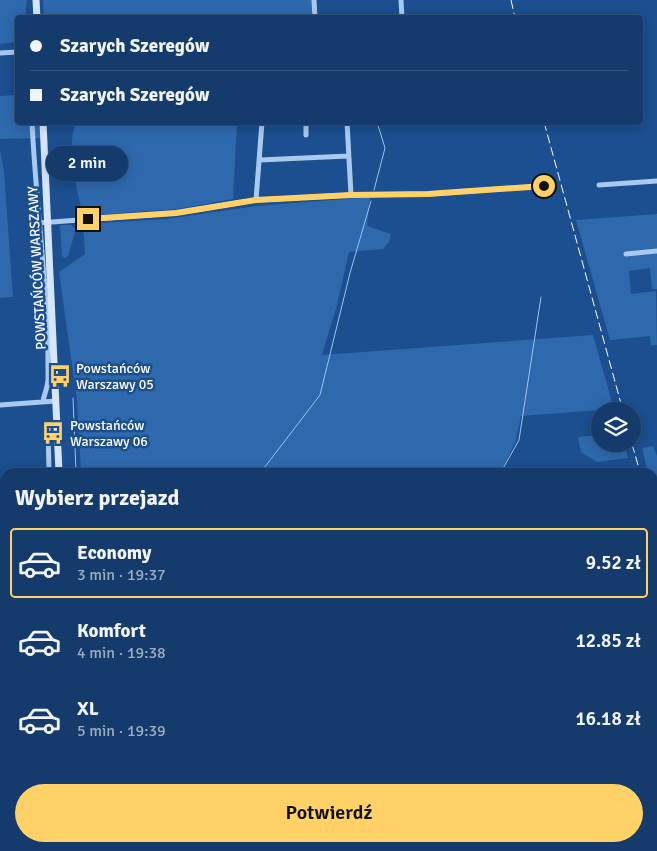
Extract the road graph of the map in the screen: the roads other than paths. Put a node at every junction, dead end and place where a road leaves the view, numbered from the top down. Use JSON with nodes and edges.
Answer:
{"nodes":[{"id":1,"x":36,"y":0,"type":"edge"},
{"id":2,"x":314,"y":0,"type":"edge"},
{"id":3,"x":401,"y":0,"type":"edge"},
{"id":4,"x":37,"y":15,"type":"edge"},
{"id":5,"x":316,"y":15,"type":"edge"},
{"id":6,"x":402,"y":15,"type":"edge"},
{"id":7,"x":15,"y":52,"type":"edge"},
{"id":8,"x":0,"y":54,"type":"edge"},
{"id":9,"x":32,"y":125,"type":"edge"},
{"id":10,"x":42,"y":125,"type":"edge"},
{"id":11,"x":262,"y":125,"type":"edge"},
{"id":12,"x":306,"y":125,"type":"edge"},
{"id":13,"x":347,"y":125,"type":"edge"},
{"id":14,"x":306,"y":135,"type":"dead end"},
{"id":15,"x":348,"y":156,"type":"junction"},
{"id":16,"x":260,"y":160,"type":"junction"},
{"id":17,"x":657,"y":180,"type":"edge"},
{"id":18,"x":599,"y":185,"type":"dead end"},
{"id":19,"x":544,"y":186,"type":"dead end"},
{"id":20,"x":351,"y":195,"type":"junction"},
{"id":21,"x":256,"y":200,"type":"junction"},
{"id":22,"x":48,"y":222,"type":"junction"},
{"id":23,"x":38,"y":223,"type":"junction"},
{"id":24,"x":657,"y":251,"type":"edge"},
{"id":25,"x":626,"y":254,"type":"dead end"},
{"id":26,"x":56,"y":401,"type":"junction"},
{"id":27,"x":43,"y":402,"type":"junction"},
{"id":28,"x":0,"y":405,"type":"edge"},
{"id":29,"x":48,"y":426,"type":"dead end"},
{"id":30,"x":49,"y":468,"type":"edge"},
{"id":31,"x":59,"y":468,"type":"edge"}],
"edges":[{"from":1,"to":4,"type":"street"},
{"from":2,"to":5,"type":"street"},
{"from":3,"to":6,"type":"street"},
{"from":7,"to":8,"type":"street"},
{"from":9,"to":23,"type":"street"},
{"from":10,"to":22,"type":"street","name":"POWSTAŃCÓW WARSZAWY"},
{"from":11,"to":16,"type":"street"},
{"from":12,"to":14,"type":"street"},
{"from":13,"to":15,"type":"street"},
{"from":15,"to":16,"type":"street"},
{"from":15,"to":20,"type":"street"},
{"from":16,"to":21,"type":"street"},
{"from":17,"to":18,"type":"street"},
{"from":19,"to":20,"type":"street"},
{"from":20,"to":21,"type":"street"},
{"from":21,"to":22,"type":"street"},
{"from":22,"to":23,"type":"street"},
{"from":22,"to":26,"type":"street","name":"POWSTAŃCÓW WARSZAWY"},
{"from":23,"to":27,"type":"street"},
{"from":24,"to":25,"type":"street"},
{"from":26,"to":27,"type":"street"},
{"from":26,"to":31,"type":"street","name":"POWSTAŃCÓW WARSZAWY"},
{"from":27,"to":28,"type":"street"},
{"from":29,"to":30,"type":"street"}]}
